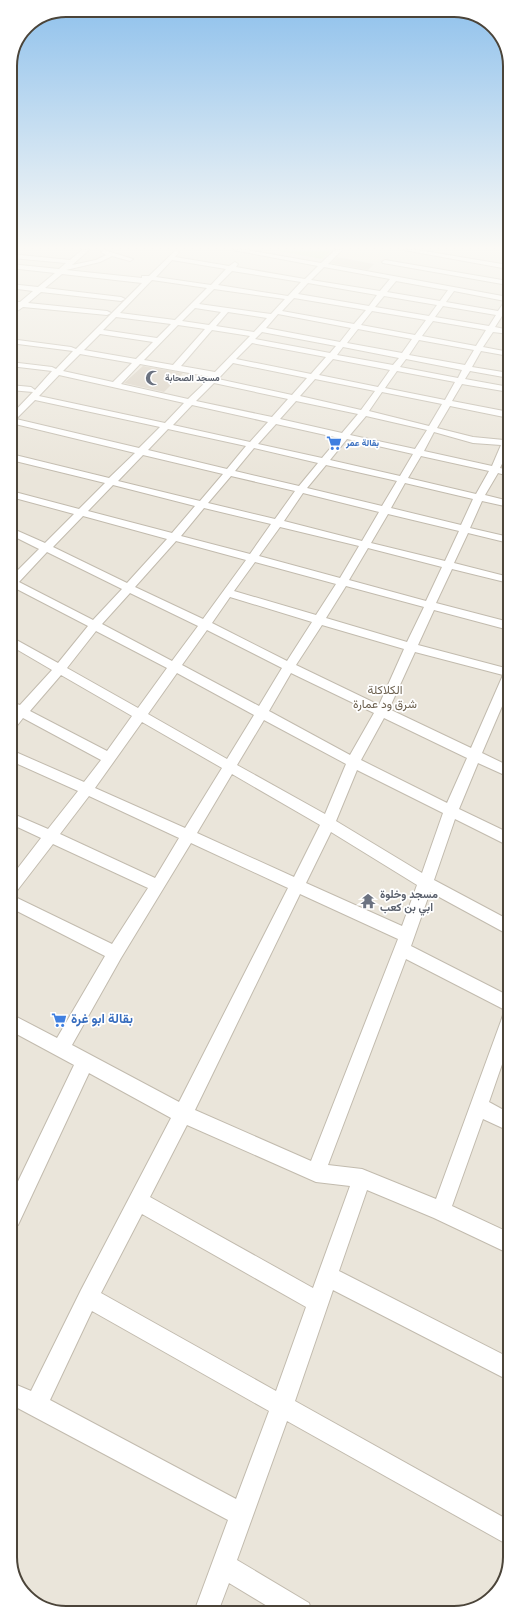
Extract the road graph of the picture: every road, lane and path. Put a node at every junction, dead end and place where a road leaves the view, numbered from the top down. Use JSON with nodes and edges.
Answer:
{"nodes":[{"id":1,"x":98,"y":326,"type":"edge"},
{"id":2,"x":102,"y":326,"type":"edge"},
{"id":3,"x":174,"y":326,"type":"edge"},
{"id":4,"x":195,"y":326,"type":"edge"},
{"id":5,"x":211,"y":326,"type":"edge"},
{"id":6,"x":263,"y":326,"type":"edge"},
{"id":7,"x":356,"y":326,"type":"joint"},
{"id":8,"x":425,"y":326,"type":"edge"},
{"id":9,"x":471,"y":326,"type":"edge"},
{"id":10,"x":494,"y":326,"type":"edge"},
{"id":11,"x":209,"y":328,"type":"junction"},
{"id":12,"x":491,"y":329,"type":"junction"},
{"id":13,"x":98,"y":331,"type":"junction"},
{"id":14,"x":503,"y":331,"type":"edge"},
{"id":15,"x":255,"y":334,"type":"junction"},
{"id":16,"x":417,"y":337,"type":"junction"},
{"id":17,"x":160,"y":341,"type":"junction"},
{"id":18,"x":17,"y":342,"type":"edge"},
{"id":19,"x":341,"y":345,"type":"junction"},
{"id":20,"x":479,"y":348,"type":"junction"},
{"id":21,"x":74,"y":350,"type":"junction"},
{"id":22,"x":503,"y":353,"type":"edge"},
{"id":23,"x":331,"y":356,"type":"junction"},
{"id":24,"x":404,"y":356,"type":"junction"},
{"id":25,"x":230,"y":360,"type":"junction"},
{"id":26,"x":138,"y":361,"type":"junction"},
{"id":27,"x":17,"y":365,"type":"edge"},
{"id":28,"x":175,"y":368,"type":"junction"},
{"id":29,"x":395,"y":368,"type":"junction"},
{"id":30,"x":468,"y":368,"type":"junction"},
{"id":31,"x":54,"y":371,"type":"junction"},
{"id":32,"x":503,"y":375,"type":"edge"},
{"id":33,"x":314,"y":376,"type":"junction"},
{"id":34,"x":214,"y":377,"type":"junction"},
{"id":35,"x":461,"y":381,"type":"junction"},
{"id":36,"x":115,"y":384,"type":"junction"},
{"id":37,"x":380,"y":389,"type":"junction"},
{"id":38,"x":503,"y":389,"type":"edge"},
{"id":39,"x":17,"y":390,"type":"edge"},
{"id":40,"x":32,"y":393,"type":"junction"},
{"id":41,"x":294,"y":397,"type":"junction"},
{"id":42,"x":190,"y":402,"type":"junction"},
{"id":43,"x":448,"y":403,"type":"junction"},
{"id":44,"x":17,"y":405,"type":"edge"},
{"id":45,"x":17,"y":411,"type":"edge"},
{"id":46,"x":364,"y":412,"type":"junction"},
{"id":47,"x":503,"y":414,"type":"edge"},
{"id":48,"x":274,"y":420,"type":"junction"},
{"id":49,"x":17,"y":422,"type":"edge"},
{"id":50,"x":166,"y":425,"type":"junction"},
{"id":51,"x":434,"y":428,"type":"junction"},
{"id":52,"x":345,"y":436,"type":"junction"},
{"id":53,"x":503,"y":441,"type":"edge"},
{"id":54,"x":252,"y":445,"type":"junction"},
{"id":55,"x":140,"y":450,"type":"junction"},
{"id":56,"x":503,"y":452,"type":"edge"},
{"id":57,"x":419,"y":453,"type":"junction"},
{"id":58,"x":17,"y":458,"type":"edge"},
{"id":59,"x":325,"y":462,"type":"junction"},
{"id":60,"x":495,"y":470,"type":"junction"},
{"id":61,"x":503,"y":471,"type":"edge"},
{"id":62,"x":228,"y":473,"type":"junction"},
{"id":63,"x":402,"y":480,"type":"junction"},
{"id":64,"x":111,"y":481,"type":"junction"},
{"id":65,"x":301,"y":490,"type":"junction"},
{"id":66,"x":17,"y":496,"type":"edge"},
{"id":67,"x":479,"y":497,"type":"junction"},
{"id":68,"x":503,"y":503,"type":"edge"},
{"id":69,"x":203,"y":504,"type":"junction"},
{"id":70,"x":384,"y":510,"type":"junction"},
{"id":71,"x":80,"y":513,"type":"junction"},
{"id":72,"x":279,"y":523,"type":"junction"},
{"id":73,"x":464,"y":530,"type":"junction"},
{"id":74,"x":17,"y":534,"type":"edge"},
{"id":75,"x":174,"y":537,"type":"junction"},
{"id":76,"x":503,"y":539,"type":"edge"},
{"id":77,"x":365,"y":545,"type":"junction"},
{"id":78,"x":47,"y":548,"type":"junction"},
{"id":79,"x":254,"y":559,"type":"junction"},
{"id":80,"x":449,"y":565,"type":"junction"},
{"id":81,"x":17,"y":576,"type":"edge"},
{"id":82,"x":503,"y":578,"type":"edge"},
{"id":83,"x":343,"y":582,"type":"junction"},
{"id":84,"x":17,"y":585,"type":"edge"},
{"id":85,"x":129,"y":588,"type":"junction"},
{"id":86,"x":228,"y":594,"type":"junction"},
{"id":87,"x":430,"y":605,"type":"junction"},
{"id":88,"x":320,"y":620,"type":"junction"},
{"id":89,"x":503,"y":624,"type":"edge"},
{"id":90,"x":206,"y":625,"type":"junction"},
{"id":91,"x":94,"y":626,"type":"junction"},
{"id":92,"x":17,"y":645,"type":"edge"},
{"id":93,"x":410,"y":647,"type":"junction"},
{"id":94,"x":175,"y":666,"type":"junction"},
{"id":95,"x":289,"y":667,"type":"junction"},
{"id":96,"x":59,"y":670,"type":"junction"},
{"id":97,"x":503,"y":672,"type":"edge"},
{"id":98,"x":503,"y":688,"type":"edge"},
{"id":99,"x":17,"y":708,"type":"edge"},
{"id":100,"x":17,"y":710,"type":"edge"},
{"id":101,"x":382,"y":711,"type":"junction"},
{"id":102,"x":138,"y":714,"type":"junction"},
{"id":103,"x":261,"y":714,"type":"junction"},
{"id":104,"x":475,"y":755,"type":"junction"},
{"id":105,"x":17,"y":757,"type":"edge"},
{"id":106,"x":108,"y":758,"type":"junction"},
{"id":107,"x":353,"y":762,"type":"junction"},
{"id":108,"x":230,"y":768,"type":"junction"},
{"id":109,"x":503,"y":769,"type":"edge"},
{"id":110,"x":86,"y":789,"type":"junction"},
{"id":111,"x":451,"y":811,"type":"junction"},
{"id":112,"x":17,"y":821,"type":"edge"},
{"id":113,"x":328,"y":823,"type":"junction"},
{"id":114,"x":189,"y":834,"type":"junction"},
{"id":115,"x":51,"y":836,"type":"junction"},
{"id":116,"x":503,"y":837,"type":"edge"},
{"id":117,"x":17,"y":880,"type":"edge"},
{"id":118,"x":426,"y":883,"type":"junction"},
{"id":119,"x":297,"y":884,"type":"junction"},
{"id":120,"x":158,"y":886,"type":"junction"},
{"id":121,"x":17,"y":904,"type":"edge"},
{"id":122,"x":503,"y":925,"type":"edge"},
{"id":123,"x":404,"y":942,"type":"junction"},
{"id":124,"x":115,"y":953,"type":"junction"},
{"id":125,"x":503,"y":1000,"type":"edge"},
{"id":126,"x":17,"y":1025,"type":"edge"},
{"id":127,"x":503,"y":1041,"type":"edge"},
{"id":128,"x":61,"y":1048,"type":"junction"},
{"id":129,"x":85,"y":1062,"type":"junction"},
{"id":130,"x":479,"y":1107,"type":"junction"},
{"id":131,"x":183,"y":1114,"type":"junction"},
{"id":132,"x":503,"y":1119,"type":"edge"},
{"id":133,"x":316,"y":1173,"type":"junction"},
{"id":134,"x":362,"y":1178,"type":"junction"},
{"id":135,"x":138,"y":1201,"type":"junction"},
{"id":136,"x":17,"y":1205,"type":"edge"},
{"id":137,"x":440,"y":1211,"type":"junction"},
{"id":138,"x":503,"y":1241,"type":"edge"},
{"id":139,"x":327,"y":1276,"type":"junction"},
{"id":140,"x":88,"y":1297,"type":"junction"},
{"id":141,"x":318,"y":1302,"type":"junction"},
{"id":142,"x":503,"y":1366,"type":"edge"},
{"id":143,"x":17,"y":1396,"type":"edge"},
{"id":144,"x":36,"y":1405,"type":"junction"},
{"id":145,"x":282,"y":1406,"type":"junction"},
{"id":146,"x":241,"y":1514,"type":"junction"},
{"id":147,"x":503,"y":1530,"type":"edge"},
{"id":148,"x":222,"y":1565,"type":"junction"},
{"id":149,"x":208,"y":1606,"type":"edge"},
{"id":150,"x":290,"y":1606,"type":"edge"}],
"edges":[{"from":1,"to":21,"type":"street"},
{"from":2,"to":13,"type":"street"},
{"from":3,"to":17,"type":"street"},
{"from":4,"to":11,"type":"street"},
{"from":5,"to":11,"type":"street"},
{"from":6,"to":15,"type":"street"},
{"from":7,"to":16,"type":"street"},
{"from":7,"to":19,"type":"street"},
{"from":8,"to":16,"type":"street"},
{"from":9,"to":12,"type":"street"},
{"from":10,"to":12,"type":"street"},
{"from":11,"to":15,"type":"street"},
{"from":11,"to":28,"type":"street"},
{"from":12,"to":14,"type":"street"},
{"from":12,"to":20,"type":"street"},
{"from":13,"to":17,"type":"street"},
{"from":13,"to":21,"type":"street"},
{"from":15,"to":19,"type":"street"},
{"from":15,"to":23,"type":"street"},
{"from":15,"to":25,"type":"street"},
{"from":16,"to":20,"type":"street"},
{"from":16,"to":24,"type":"street"},
{"from":17,"to":26,"type":"street"},
{"from":18,"to":21,"type":"street"},
{"from":19,"to":23,"type":"street"},
{"from":19,"to":24,"type":"street"},
{"from":20,"to":22,"type":"street"},
{"from":20,"to":30,"type":"street"},
{"from":21,"to":26,"type":"street"},
{"from":21,"to":31,"type":"street"},
{"from":23,"to":29,"type":"street"},
{"from":23,"to":33,"type":"street"},
{"from":24,"to":29,"type":"street"},
{"from":24,"to":30,"type":"street"},
{"from":25,"to":33,"type":"street"},
{"from":25,"to":34,"type":"street"},
{"from":26,"to":28,"type":"street"},
{"from":26,"to":36,"type":"street"},
{"from":27,"to":31,"type":"street"},
{"from":28,"to":34,"type":"street"},
{"from":29,"to":35,"type":"street"},
{"from":29,"to":37,"type":"street"},
{"from":30,"to":32,"type":"street"},
{"from":30,"to":35,"type":"street"},
{"from":31,"to":36,"type":"street"},
{"from":31,"to":40,"type":"street"},
{"from":33,"to":37,"type":"street"},
{"from":33,"to":41,"type":"street"},
{"from":34,"to":41,"type":"street"},
{"from":34,"to":42,"type":"street"},
{"from":35,"to":38,"type":"street"},
{"from":35,"to":43,"type":"street"},
{"from":36,"to":42,"type":"street"},
{"from":37,"to":43,"type":"street"},
{"from":37,"to":46,"type":"street"},
{"from":39,"to":40,"type":"street"},
{"from":40,"to":44,"type":"street"},
{"from":40,"to":45,"type":"street"},
{"from":40,"to":50,"type":"street"},
{"from":41,"to":46,"type":"street"},
{"from":41,"to":48,"type":"street"},
{"from":42,"to":48,"type":"street"},
{"from":42,"to":50,"type":"street"},
{"from":43,"to":47,"type":"street"},
{"from":43,"to":51,"type":"street"},
{"from":46,"to":51,"type":"street"},
{"from":46,"to":52,"type":"street"},
{"from":48,"to":52,"type":"street"},
{"from":48,"to":54,"type":"street"},
{"from":49,"to":55,"type":"street"},
{"from":50,"to":54,"type":"street"},
{"from":50,"to":55,"type":"street"},
{"from":51,"to":53,"type":"street"},
{"from":51,"to":57,"type":"street"},
{"from":52,"to":57,"type":"street"},
{"from":52,"to":59,"type":"street"},
{"from":54,"to":59,"type":"street"},
{"from":54,"to":62,"type":"street"},
{"from":55,"to":62,"type":"street"},
{"from":55,"to":64,"type":"street"},
{"from":56,"to":60,"type":"street"},
{"from":57,"to":60,"type":"street"},
{"from":57,"to":63,"type":"street"},
{"from":58,"to":64,"type":"street"},
{"from":59,"to":63,"type":"street"},
{"from":59,"to":65,"type":"street"},
{"from":60,"to":61,"type":"street"},
{"from":60,"to":67,"type":"street"},
{"from":62,"to":65,"type":"street"},
{"from":62,"to":69,"type":"street"},
{"from":63,"to":67,"type":"street"},
{"from":63,"to":70,"type":"street"},
{"from":64,"to":69,"type":"street"},
{"from":64,"to":71,"type":"street"},
{"from":65,"to":70,"type":"street"},
{"from":65,"to":72,"type":"street"},
{"from":66,"to":71,"type":"street"},
{"from":67,"to":68,"type":"street"},
{"from":67,"to":73,"type":"street"},
{"from":69,"to":72,"type":"street"},
{"from":69,"to":75,"type":"street"},
{"from":70,"to":73,"type":"street"},
{"from":70,"to":77,"type":"street"},
{"from":71,"to":75,"type":"street"},
{"from":71,"to":78,"type":"street"},
{"from":72,"to":77,"type":"street"},
{"from":72,"to":79,"type":"street"},
{"from":73,"to":76,"type":"street"},
{"from":73,"to":80,"type":"street"},
{"from":74,"to":78,"type":"street"},
{"from":75,"to":79,"type":"street"},
{"from":75,"to":85,"type":"street"},
{"from":77,"to":80,"type":"street"},
{"from":77,"to":83,"type":"street"},
{"from":78,"to":81,"type":"street"},
{"from":78,"to":85,"type":"street"},
{"from":79,"to":83,"type":"street"},
{"from":79,"to":86,"type":"street"},
{"from":80,"to":82,"type":"street"},
{"from":80,"to":87,"type":"street"},
{"from":83,"to":87,"type":"street"},
{"from":83,"to":88,"type":"street"},
{"from":84,"to":91,"type":"street"},
{"from":85,"to":90,"type":"street"},
{"from":85,"to":91,"type":"street"},
{"from":86,"to":88,"type":"street"},
{"from":86,"to":90,"type":"street"},
{"from":87,"to":89,"type":"street"},
{"from":87,"to":93,"type":"street"},
{"from":88,"to":93,"type":"street"},
{"from":88,"to":95,"type":"street"},
{"from":90,"to":94,"type":"street"},
{"from":90,"to":95,"type":"street"},
{"from":91,"to":94,"type":"street"},
{"from":91,"to":96,"type":"street"},
{"from":92,"to":96,"type":"street"},
{"from":93,"to":97,"type":"street"},
{"from":93,"to":101,"type":"street"},
{"from":94,"to":102,"type":"street"},
{"from":94,"to":103,"type":"street"},
{"from":95,"to":101,"type":"street"},
{"from":95,"to":103,"type":"street"},
{"from":96,"to":99,"type":"street"},
{"from":96,"to":102,"type":"street"},
{"from":98,"to":104,"type":"street"},
{"from":100,"to":106,"type":"street"},
{"from":101,"to":104,"type":"street"},
{"from":101,"to":107,"type":"street"},
{"from":102,"to":106,"type":"street"},
{"from":102,"to":108,"type":"street"},
{"from":103,"to":107,"type":"street"},
{"from":103,"to":108,"type":"street"},
{"from":104,"to":109,"type":"street"},
{"from":104,"to":111,"type":"street"},
{"from":105,"to":110,"type":"street"},
{"from":106,"to":110,"type":"street"},
{"from":107,"to":111,"type":"street"},
{"from":107,"to":113,"type":"street"},
{"from":108,"to":113,"type":"street"},
{"from":108,"to":114,"type":"street"},
{"from":110,"to":114,"type":"street"},
{"from":110,"to":115,"type":"street"},
{"from":111,"to":116,"type":"street"},
{"from":111,"to":118,"type":"street"},
{"from":112,"to":115,"type":"street"},
{"from":113,"to":118,"type":"street"},
{"from":113,"to":119,"type":"street"},
{"from":114,"to":119,"type":"street"},
{"from":114,"to":120,"type":"street"},
{"from":115,"to":117,"type":"street"},
{"from":115,"to":120,"type":"street"},
{"from":118,"to":122,"type":"street"},
{"from":118,"to":123,"type":"street"},
{"from":119,"to":123,"type":"street"},
{"from":119,"to":131,"type":"street"},
{"from":120,"to":124,"type":"street"},
{"from":121,"to":124,"type":"street"},
{"from":123,"to":125,"type":"street"},
{"from":123,"to":133,"type":"street"},
{"from":124,"to":128,"type":"street"},
{"from":126,"to":128,"type":"street"},
{"from":127,"to":130,"type":"street"},
{"from":128,"to":129,"type":"street"},
{"from":129,"to":131,"type":"street"},
{"from":129,"to":136,"type":"street"},
{"from":130,"to":132,"type":"street"},
{"from":130,"to":137,"type":"street"},
{"from":131,"to":133,"type":"street"},
{"from":131,"to":135,"type":"street"},
{"from":133,"to":134,"type":"street"},
{"from":134,"to":137,"type":"street"},
{"from":134,"to":139,"type":"street"},
{"from":135,"to":140,"type":"street"},
{"from":135,"to":141,"type":"street"},
{"from":137,"to":138,"type":"street"},
{"from":139,"to":141,"type":"street"},
{"from":139,"to":142,"type":"street"},
{"from":140,"to":144,"type":"street"},
{"from":140,"to":145,"type":"street"},
{"from":141,"to":145,"type":"street"},
{"from":143,"to":144,"type":"street"},
{"from":144,"to":146,"type":"street"},
{"from":145,"to":146,"type":"street"},
{"from":145,"to":147,"type":"street"},
{"from":146,"to":148,"type":"street"},
{"from":148,"to":149,"type":"street"},
{"from":148,"to":150,"type":"street"}]}
